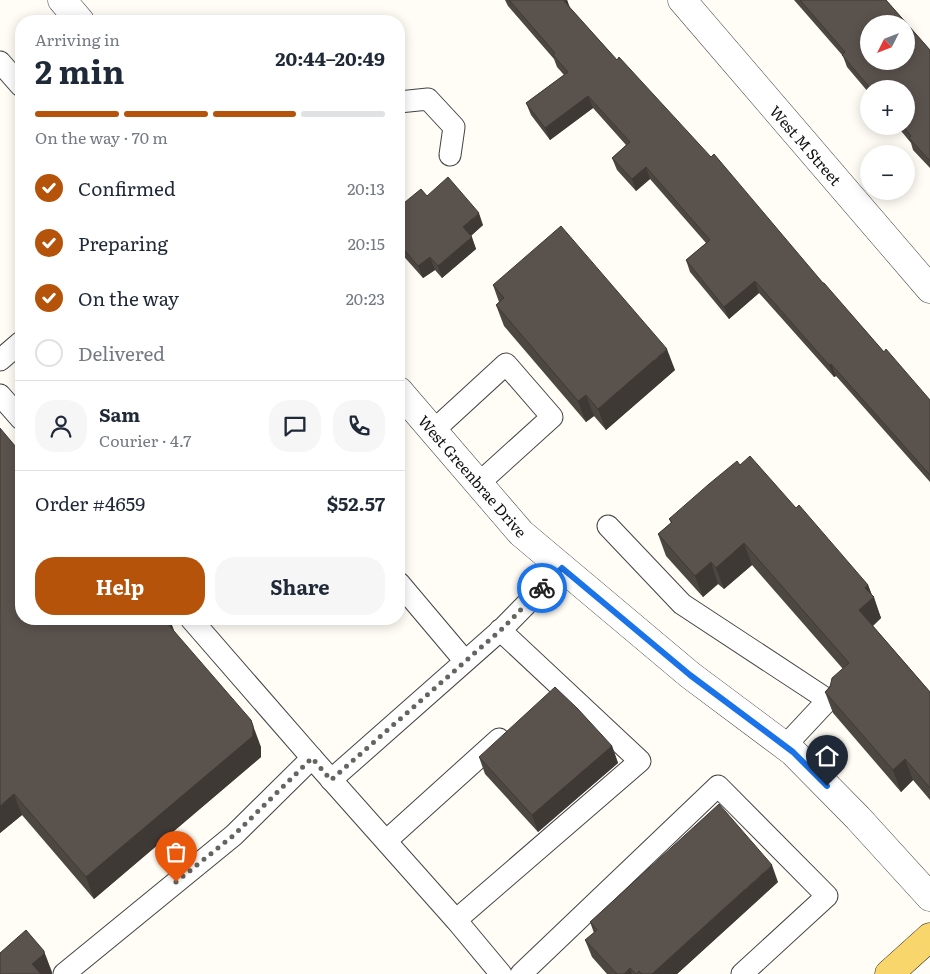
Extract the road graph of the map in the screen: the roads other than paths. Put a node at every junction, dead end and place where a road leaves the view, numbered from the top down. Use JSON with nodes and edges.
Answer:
{"nodes":[{"id":1,"x":62,"y":0,"type":"edge"},
{"id":2,"x":682,"y":0,"type":"edge"},
{"id":3,"x":75,"y":15,"type":"edge"},
{"id":4,"x":0,"y":62,"type":"edge"},
{"id":5,"x":15,"y":79,"type":"edge"},
{"id":6,"x":405,"y":101,"type":"edge"},
{"id":7,"x":450,"y":155,"type":"dead end"},
{"id":8,"x":930,"y":289,"type":"edge"},
{"id":9,"x":15,"y":347,"type":"edge"},
{"id":10,"x":0,"y":360,"type":"edge"},
{"id":11,"x":0,"y":395,"type":"edge"},
{"id":12,"x":405,"y":398,"type":"edge"},
{"id":13,"x":15,"y":412,"type":"edge"},
{"id":14,"x":433,"y":431,"type":"junction"},
{"id":15,"x":478,"y":484,"type":"junction"},
{"id":16,"x":608,"y":526,"type":"dead end"},
{"id":17,"x":562,"y":568,"type":"junction"},
{"id":18,"x":405,"y":590,"type":"edge"},
{"id":19,"x":196,"y":625,"type":"edge"},
{"id":20,"x":500,"y":630,"type":"junction"},
{"id":21,"x":464,"y":660,"type":"junction"},
{"id":22,"x":516,"y":724,"type":"edge"},
{"id":23,"x":785,"y":746,"type":"junction"},
{"id":24,"x":312,"y":758,"type":"junction"},
{"id":25,"x":331,"y":780,"type":"junction"},
{"id":26,"x":386,"y":841,"type":"junction"},
{"id":27,"x":930,"y":897,"type":"edge"},
{"id":28,"x":456,"y":920,"type":"junction"},
{"id":29,"x":930,"y":937,"type":"edge"},
{"id":30,"x":64,"y":974,"type":"edge"},
{"id":31,"x":501,"y":974,"type":"edge"},
{"id":32,"x":522,"y":974,"type":"edge"},
{"id":33,"x":742,"y":974,"type":"edge"},
{"id":34,"x":889,"y":974,"type":"edge"}],
"edges":[{"from":1,"to":3,"type":"street"},
{"from":2,"to":8,"type":"street","name":"West M Street"},
{"from":4,"to":5,"type":"lane"},
{"from":6,"to":7,"type":"lane"},
{"from":9,"to":10,"type":"lane"},
{"from":11,"to":13,"type":"lane"},
{"from":12,"to":14,"type":"street","name":"West Greenbrae Drive"},
{"from":14,"to":15,"type":"street","name":"West Greenbrae Drive"},
{"from":14,"to":15,"type":"lane"},
{"from":15,"to":17,"type":"street","name":"West Greenbrae Drive"},
{"from":16,"to":23,"type":"lane"},
{"from":17,"to":20,"type":"lane"},
{"from":17,"to":23,"type":"street","name":"West Greenbrae Drive"},
{"from":18,"to":21,"type":"lane"},
{"from":19,"to":24,"type":"lane"},
{"from":20,"to":21,"type":"lane"},
{"from":20,"to":28,"type":"lane"},
{"from":21,"to":25,"type":"lane"},
{"from":22,"to":26,"type":"lane"},
{"from":23,"to":27,"type":"street","name":"West Greenbrae Drive"},
{"from":24,"to":25,"type":"lane"},
{"from":24,"to":30,"type":"lane"},
{"from":25,"to":26,"type":"lane"},
{"from":26,"to":28,"type":"lane"},
{"from":28,"to":31,"type":"lane"},
{"from":29,"to":34,"type":"main road"},
{"from":32,"to":33,"type":"lane"}]}
